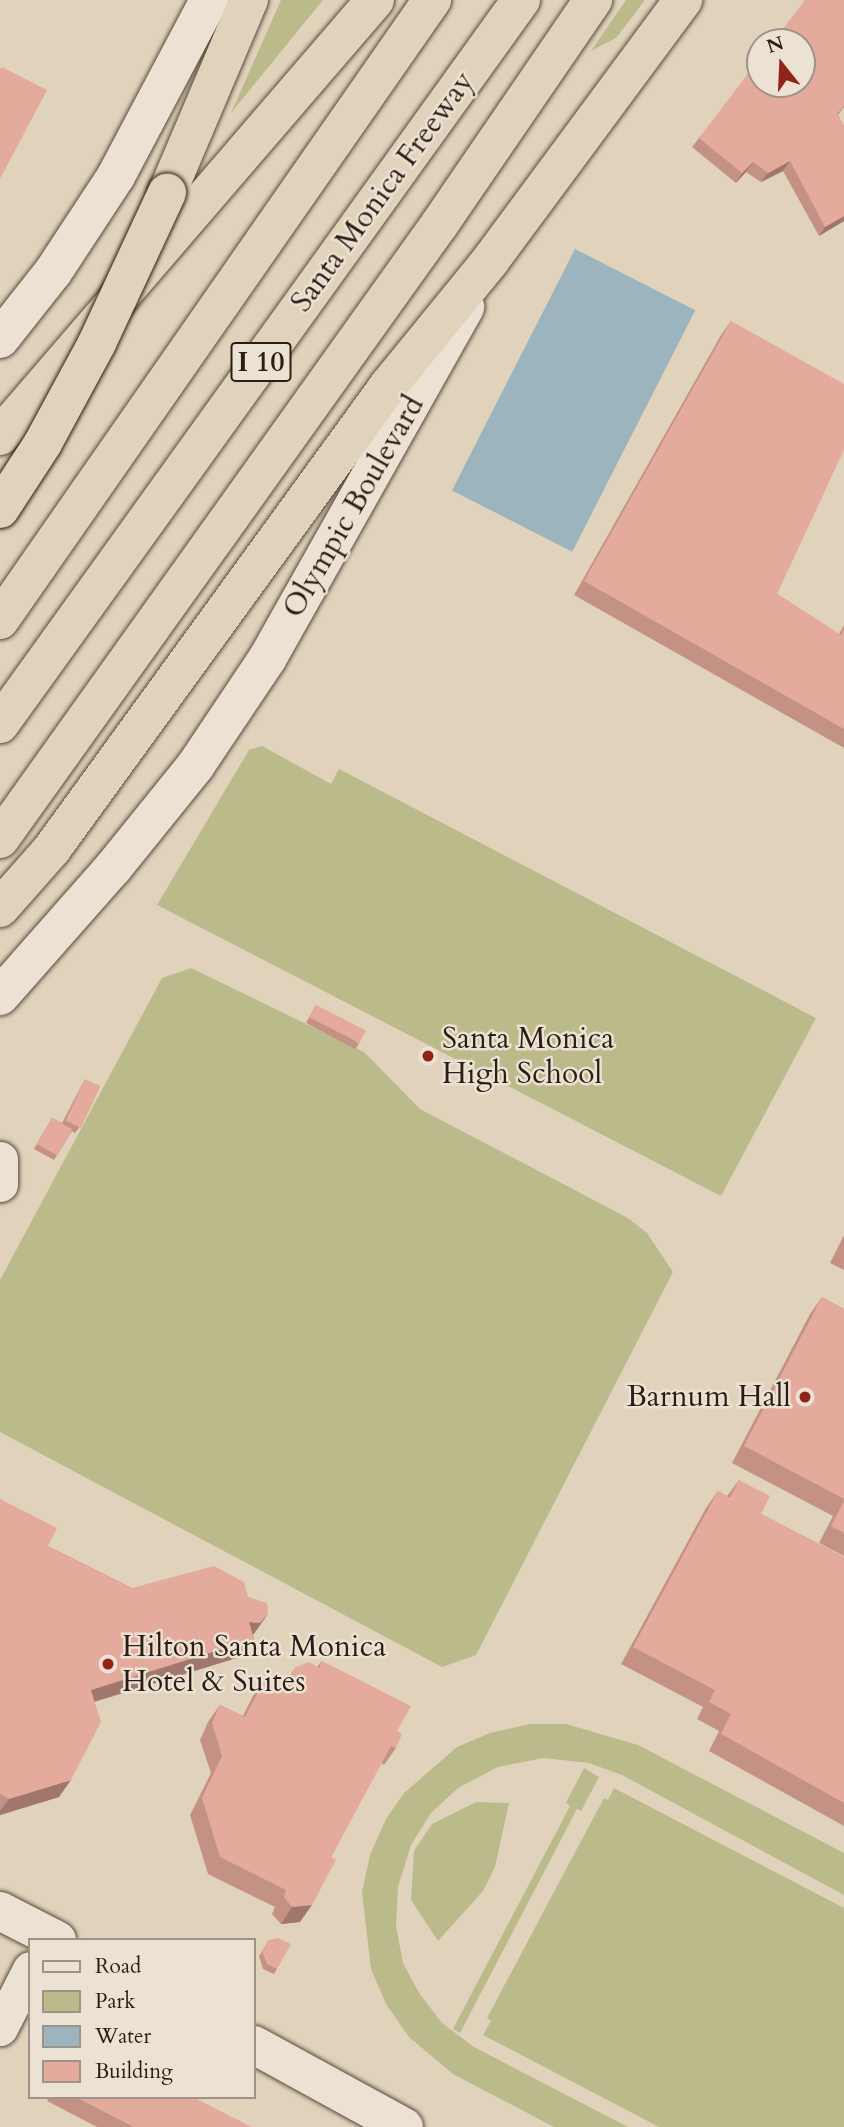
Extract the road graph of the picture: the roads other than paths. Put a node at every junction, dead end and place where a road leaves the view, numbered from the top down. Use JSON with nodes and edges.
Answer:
{"nodes":[{"id":1,"x":209,"y":0,"type":"edge"},
{"id":2,"x":249,"y":0,"type":"edge"},
{"id":3,"x":375,"y":0,"type":"edge"},
{"id":4,"x":432,"y":0,"type":"edge"},
{"id":5,"x":521,"y":0,"type":"edge"},
{"id":6,"x":593,"y":0,"type":"edge"},
{"id":7,"x":683,"y":0,"type":"edge"},
{"id":8,"x":490,"y":261,"type":"junction"},
{"id":9,"x":0,"y":339,"type":"edge"},
{"id":10,"x":0,"y":436,"type":"edge"},
{"id":11,"x":0,"y":509,"type":"edge"},
{"id":12,"x":0,"y":620,"type":"edge"},
{"id":13,"x":0,"y":724,"type":"edge"},
{"id":14,"x":0,"y":839,"type":"edge"},
{"id":15,"x":0,"y":908,"type":"edge"},
{"id":16,"x":0,"y":996,"type":"edge"},
{"id":17,"x":0,"y":1159,"type":"edge"},
{"id":18,"x":0,"y":1184,"type":"edge"},
{"id":19,"x":0,"y":1911,"type":"edge"},
{"id":20,"x":50,"y":1938,"type":"edge"},
{"id":21,"x":28,"y":1973,"type":"edge"},
{"id":22,"x":0,"y":2028,"type":"edge"},
{"id":23,"x":256,"y":2046,"type":"edge"},
{"id":24,"x":404,"y":2127,"type":"edge"}],
"edges":[{"from":1,"to":9,"type":"main road"},
{"from":2,"to":11,"type":"highway","bridge":true},
{"from":3,"to":10,"type":"highway"},
{"from":4,"to":12,"type":"highway","number":"I 10"},
{"from":5,"to":13,"type":"highway","name":"Santa Monica Freeway","number":"I 10"},
{"from":6,"to":14,"type":"highway"},
{"from":7,"to":8,"type":"highway","name":"Olympic Boulevard"},
{"from":8,"to":15,"type":"highway"},
{"from":8,"to":16,"type":"main road","name":"Olympic Boulevard"},
{"from":17,"to":18,"type":"street"},
{"from":19,"to":20,"type":"main road"},
{"from":21,"to":22,"type":"street"},
{"from":23,"to":24,"type":"main road"}]}
